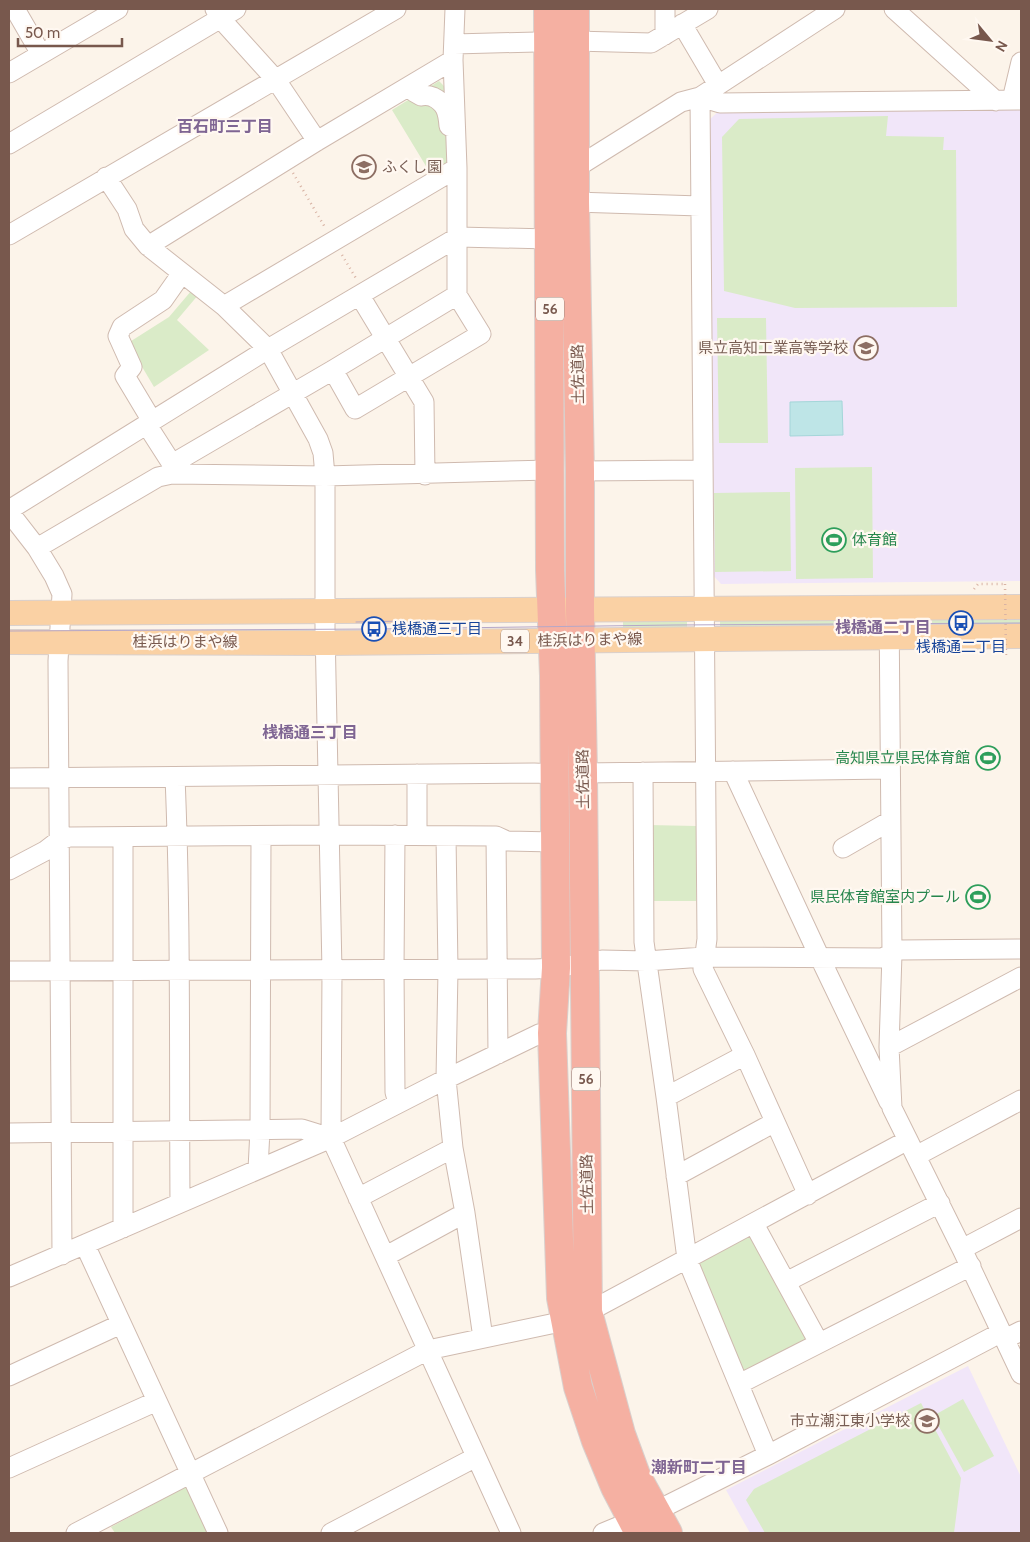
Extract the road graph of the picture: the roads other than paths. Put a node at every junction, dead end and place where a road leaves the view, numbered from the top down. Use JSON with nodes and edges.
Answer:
{"nodes":[{"id":1,"x":15,"y":9,"type":"edge"},
{"id":2,"x":118,"y":9,"type":"edge"},
{"id":3,"x":396,"y":9,"type":"edge"},
{"id":4,"x":455,"y":9,"type":"edge"},
{"id":5,"x":548,"y":9,"type":"edge"},
{"id":6,"x":576,"y":9,"type":"edge"},
{"id":7,"x":665,"y":9,"type":"edge"},
{"id":8,"x":708,"y":9,"type":"edge"},
{"id":9,"x":835,"y":9,"type":"edge"},
{"id":10,"x":894,"y":9,"type":"edge"},
{"id":11,"x":223,"y":12,"type":"edge"},
{"id":12,"x":682,"y":24,"type":"junction"},
{"id":13,"x":665,"y":35,"type":"junction"},
{"id":14,"x":575,"y":41,"type":"junction"},
{"id":15,"x":548,"y":42,"type":"junction"},
{"id":16,"x":453,"y":52,"type":"junction"},
{"id":17,"x":41,"y":54,"type":"junction"},
{"id":18,"x":1021,"y":62,"type":"edge"},
{"id":19,"x":9,"y":73,"type":"edge"},
{"id":20,"x":276,"y":80,"type":"junction"},
{"id":21,"x":718,"y":85,"type":"junction"},
{"id":22,"x":412,"y":96,"type":"dead end"},
{"id":23,"x":700,"y":96,"type":"junction"},
{"id":24,"x":1010,"y":100,"type":"edge"},
{"id":25,"x":317,"y":142,"type":"junction"},
{"id":26,"x":9,"y":144,"type":"edge"},
{"id":27,"x":438,"y":168,"type":"dead end"},
{"id":28,"x":457,"y":168,"type":"junction"},
{"id":29,"x":574,"y":169,"type":"junction"},
{"id":30,"x":106,"y":176,"type":"junction"},
{"id":31,"x":575,"y":202,"type":"junction"},
{"id":32,"x":700,"y":206,"type":"junction"},
{"id":33,"x":9,"y":235,"type":"edge"},
{"id":34,"x":458,"y":237,"type":"junction"},
{"id":35,"x":550,"y":239,"type":"junction"},
{"id":36,"x":148,"y":246,"type":"junction"},
{"id":37,"x":182,"y":273,"type":"junction"},
{"id":38,"x":457,"y":295,"type":"junction"},
{"id":39,"x":360,"y":296,"type":"junction"},
{"id":40,"x":224,"y":306,"type":"junction"},
{"id":41,"x":386,"y":338,"type":"junction"},
{"id":42,"x":268,"y":349,"type":"junction"},
{"id":43,"x":333,"y":370,"type":"junction"},
{"id":44,"x":409,"y":377,"type":"junction"},
{"id":45,"x":292,"y":394,"type":"junction"},
{"id":46,"x":149,"y":423,"type":"junction"},
{"id":47,"x":172,"y":469,"type":"junction"},
{"id":48,"x":550,"y":470,"type":"junction"},
{"id":49,"x":703,"y":470,"type":"junction"},
{"id":50,"x":580,"y":471,"type":"junction"},
{"id":51,"x":425,"y":475,"type":"junction"},
{"id":52,"x":325,"y":476,"type":"junction"},
{"id":53,"x":9,"y":511,"type":"edge"},
{"id":54,"x":37,"y":548,"type":"junction"},
{"id":55,"x":1021,"y":607,"type":"edge"},
{"id":56,"x":889,"y":608,"type":"junction"},
{"id":57,"x":703,"y":609,"type":"junction"},
{"id":58,"x":326,"y":610,"type":"junction"},
{"id":59,"x":552,"y":610,"type":"junction"},
{"id":60,"x":580,"y":610,"type":"junction"},
{"id":61,"x":9,"y":613,"type":"edge"},
{"id":62,"x":62,"y":613,"type":"junction"},
{"id":63,"x":1021,"y":636,"type":"edge"},
{"id":64,"x":889,"y":637,"type":"junction"},
{"id":65,"x":704,"y":639,"type":"junction"},
{"id":66,"x":581,"y":640,"type":"junction"},
{"id":67,"x":554,"y":641,"type":"junction"},
{"id":68,"x":9,"y":642,"type":"edge"},
{"id":69,"x":59,"y":642,"type":"junction"},
{"id":70,"x":326,"y":643,"type":"junction"},
{"id":71,"x":890,"y":769,"type":"junction"},
{"id":72,"x":705,"y":771,"type":"junction"},
{"id":73,"x":733,"y":771,"type":"junction"},
{"id":74,"x":583,"y":772,"type":"junction"},
{"id":75,"x":643,"y":772,"type":"junction"},
{"id":76,"x":416,"y":774,"type":"junction"},
{"id":77,"x":555,"y":774,"type":"junction"},
{"id":78,"x":328,"y":775,"type":"junction"},
{"id":79,"x":175,"y":776,"type":"junction"},
{"id":80,"x":9,"y":778,"type":"edge"},
{"id":81,"x":59,"y":778,"type":"junction"},
{"id":82,"x":890,"y":821,"type":"junction"},
{"id":83,"x":329,"y":835,"type":"junction"},
{"id":84,"x":395,"y":835,"type":"junction"},
{"id":85,"x":261,"y":836,"type":"junction"},
{"id":86,"x":417,"y":836,"type":"junction"},
{"id":87,"x":446,"y":836,"type":"junction"},
{"id":88,"x":496,"y":836,"type":"junction"},
{"id":89,"x":123,"y":837,"type":"junction"},
{"id":90,"x":177,"y":837,"type":"junction"},
{"id":91,"x":58,"y":842,"type":"junction"},
{"id":92,"x":554,"y":842,"type":"junction"},
{"id":93,"x":844,"y":848,"type":"dead end"},
{"id":94,"x":9,"y":870,"type":"edge"},
{"id":95,"x":1021,"y":949,"type":"edge"},
{"id":96,"x":892,"y":954,"type":"junction"},
{"id":97,"x":704,"y":957,"type":"junction"},
{"id":98,"x":820,"y":958,"type":"junction"},
{"id":99,"x":646,"y":961,"type":"junction"},
{"id":100,"x":585,"y":964,"type":"junction"},
{"id":101,"x":556,"y":968,"type":"junction"},
{"id":102,"x":496,"y":969,"type":"junction"},
{"id":103,"x":180,"y":970,"type":"junction"},
{"id":104,"x":260,"y":970,"type":"junction"},
{"id":105,"x":394,"y":970,"type":"junction"},
{"id":106,"x":448,"y":970,"type":"junction"},
{"id":107,"x":9,"y":971,"type":"edge"},
{"id":108,"x":61,"y":971,"type":"junction"},
{"id":109,"x":123,"y":971,"type":"junction"},
{"id":110,"x":332,"y":971,"type":"junction"},
{"id":111,"x":1021,"y":977,"type":"edge"},
{"id":112,"x":552,"y":1032,"type":"junction"},
{"id":113,"x":890,"y":1047,"type":"junction"},
{"id":114,"x":498,"y":1054,"type":"junction"},
{"id":115,"x":745,"y":1055,"type":"junction"},
{"id":116,"x":446,"y":1079,"type":"junction"},
{"id":117,"x":666,"y":1097,"type":"junction"},
{"id":118,"x":1021,"y":1100,"type":"edge"},
{"id":119,"x":398,"y":1103,"type":"junction"},
{"id":120,"x":892,"y":1108,"type":"junction"},
{"id":121,"x":775,"y":1122,"type":"junction"},
{"id":122,"x":260,"y":1130,"type":"junction"},
{"id":123,"x":179,"y":1131,"type":"junction"},
{"id":124,"x":61,"y":1132,"type":"junction"},
{"id":125,"x":123,"y":1132,"type":"junction"},
{"id":126,"x":9,"y":1133,"type":"edge"},
{"id":127,"x":331,"y":1138,"type":"junction"},
{"id":128,"x":453,"y":1148,"type":"junction"},
{"id":129,"x":912,"y":1148,"type":"junction"},
{"id":130,"x":258,"y":1169,"type":"junction"},
{"id":131,"x":676,"y":1176,"type":"junction"},
{"id":132,"x":808,"y":1195,"type":"junction"},
{"id":133,"x":358,"y":1198,"type":"junction"},
{"id":134,"x":940,"y":1203,"type":"junction"},
{"id":135,"x":180,"y":1204,"type":"junction"},
{"id":136,"x":465,"y":1213,"type":"junction"},
{"id":137,"x":1021,"y":1218,"type":"edge"},
{"id":138,"x":754,"y":1224,"type":"junction"},
{"id":139,"x":123,"y":1228,"type":"junction"},
{"id":140,"x":85,"y":1245,"type":"junction"},
{"id":141,"x":962,"y":1249,"type":"junction"},
{"id":142,"x":62,"y":1254,"type":"junction"},
{"id":143,"x":386,"y":1256,"type":"junction"},
{"id":144,"x":687,"y":1259,"type":"junction"},
{"id":145,"x":971,"y":1266,"type":"junction"},
{"id":146,"x":9,"y":1277,"type":"edge"},
{"id":147,"x":786,"y":1282,"type":"junction"},
{"id":148,"x":576,"y":1317,"type":"junction"},
{"id":149,"x":121,"y":1324,"type":"junction"},
{"id":150,"x":1009,"y":1334,"type":"edge"},
{"id":151,"x":483,"y":1338,"type":"junction"},
{"id":152,"x":819,"y":1343,"type":"junction"},
{"id":153,"x":428,"y":1350,"type":"junction"},
{"id":154,"x":1021,"y":1374,"type":"edge"},
{"id":155,"x":9,"y":1376,"type":"edge"},
{"id":156,"x":739,"y":1384,"type":"junction"},
{"id":157,"x":157,"y":1401,"type":"junction"},
{"id":158,"x":768,"y":1455,"type":"junction"},
{"id":159,"x":476,"y":1457,"type":"junction"},
{"id":160,"x":9,"y":1468,"type":"edge"},
{"id":161,"x":191,"y":1474,"type":"junction"},
{"id":162,"x":643,"y":1527,"type":"edge"},
{"id":163,"x":76,"y":1533,"type":"edge"},
{"id":164,"x":218,"y":1533,"type":"edge"},
{"id":165,"x":331,"y":1533,"type":"edge"},
{"id":166,"x":511,"y":1533,"type":"edge"},
{"id":167,"x":603,"y":1533,"type":"edge"}],
"edges":[{"from":1,"to":17,"type":"street"},
{"from":2,"to":17,"type":"street"},
{"from":3,"to":20,"type":"street"},
{"from":4,"to":16,"type":"street"},
{"from":5,"to":15,"type":"highway","name":"土佐道路","number":"56"},
{"from":6,"to":14,"type":"highway","name":"土佐道路","number":"56"},
{"from":7,"to":13,"type":"street"},
{"from":8,"to":12,"type":"street"},
{"from":9,"to":21,"type":"street"},
{"from":10,"to":24,"type":"street"},
{"from":11,"to":20,"type":"street"},
{"from":11,"to":26,"type":"street"},
{"from":12,"to":13,"type":"street"},
{"from":12,"to":21,"type":"street"},
{"from":13,"to":14,"type":"street"},
{"from":14,"to":15,"type":"street"},
{"from":14,"to":29,"type":"highway","name":"土佐道路","number":"56"},
{"from":15,"to":16,"type":"street"},
{"from":15,"to":35,"type":"highway","name":"土佐道路","number":"56"},
{"from":16,"to":25,"type":"street"},
{"from":16,"to":28,"type":"street"},
{"from":17,"to":19,"type":"street"},
{"from":18,"to":24,"type":"street"},
{"from":20,"to":25,"type":"street"},
{"from":20,"to":30,"type":"street"},
{"from":21,"to":23,"type":"street"},
{"from":22,"to":27,"type":"street"},
{"from":23,"to":24,"type":"street"},
{"from":23,"to":29,"type":"street"},
{"from":23,"to":32,"type":"street"},
{"from":25,"to":36,"type":"street"},
{"from":28,"to":34,"type":"street"},
{"from":28,"to":40,"type":"street"},
{"from":29,"to":31,"type":"highway","name":"土佐道路","number":"56"},
{"from":30,"to":33,"type":"street"},
{"from":30,"to":36,"type":"street"},
{"from":31,"to":32,"type":"street"},
{"from":31,"to":50,"type":"highway","name":"土佐道路","number":"56"},
{"from":32,"to":49,"type":"street"},
{"from":34,"to":35,"type":"street"},
{"from":34,"to":38,"type":"street"},
{"from":34,"to":39,"type":"street"},
{"from":35,"to":48,"type":"highway","name":"土佐道路","number":"56"},
{"from":36,"to":37,"type":"street"},
{"from":37,"to":40,"type":"street"},
{"from":37,"to":46,"type":"street"},
{"from":38,"to":41,"type":"street"},
{"from":38,"to":44,"type":"street"},
{"from":39,"to":41,"type":"street"},
{"from":39,"to":42,"type":"street"},
{"from":40,"to":42,"type":"street"},
{"from":41,"to":43,"type":"street"},
{"from":41,"to":44,"type":"street"},
{"from":42,"to":45,"type":"street"},
{"from":42,"to":46,"type":"street"},
{"from":43,"to":44,"type":"street"},
{"from":43,"to":45,"type":"street"},
{"from":44,"to":51,"type":"street"},
{"from":45,"to":47,"type":"street"},
{"from":45,"to":52,"type":"street"},
{"from":46,"to":47,"type":"street"},
{"from":46,"to":53,"type":"street"},
{"from":47,"to":52,"type":"street"},
{"from":47,"to":54,"type":"street"},
{"from":48,"to":51,"type":"street"},
{"from":48,"to":59,"type":"highway","name":"土佐道路","number":"56"},
{"from":49,"to":50,"type":"street"},
{"from":49,"to":57,"type":"street"},
{"from":50,"to":60,"type":"highway","name":"土佐道路","number":"56"},
{"from":51,"to":52,"type":"street"},
{"from":52,"to":58,"type":"street"},
{"from":53,"to":54,"type":"street"},
{"from":54,"to":62,"type":"street"},
{"from":55,"to":56,"type":"main road","name":"桂浜はりまや線","number":"34"},
{"from":56,"to":57,"type":"main road","name":"桂浜はりまや線","number":"34"},
{"from":56,"to":64,"type":"street"},
{"from":57,"to":60,"type":"main road","name":"桂浜はりまや線","number":"34"},
{"from":57,"to":65,"type":"street"},
{"from":58,"to":59,"type":"main road","name":"桂浜はりまや線","number":"34"},
{"from":58,"to":62,"type":"main road","name":"桂浜はりまや線","number":"34"},
{"from":58,"to":70,"type":"street"},
{"from":59,"to":60,"type":"main road","name":"桂浜はりまや線","number":"34"},
{"from":59,"to":67,"type":"highway","name":"土佐道路","number":"56"},
{"from":60,"to":66,"type":"highway","name":"土佐道路","number":"56"},
{"from":61,"to":62,"type":"main road","name":"桂浜はりまや線","number":"34"},
{"from":62,"to":69,"type":"street"},
{"from":63,"to":64,"type":"main road","name":"桂浜はりまや線","number":"34"},
{"from":64,"to":65,"type":"main road","name":"桂浜はりまや線","number":"34"},
{"from":64,"to":71,"type":"street"},
{"from":65,"to":66,"type":"main road","name":"桂浜はりまや線","number":"34"},
{"from":65,"to":72,"type":"street"},
{"from":66,"to":67,"type":"main road","name":"桂浜はりまや線","number":"34"},
{"from":66,"to":74,"type":"highway","name":"土佐道路","number":"56"},
{"from":67,"to":70,"type":"main road","name":"桂浜はりまや線","number":"34"},
{"from":67,"to":77,"type":"highway","name":"土佐道路","number":"56"},
{"from":68,"to":69,"type":"main road","name":"桂浜はりまや線","number":"34"},
{"from":69,"to":70,"type":"main road","name":"桂浜はりまや線","number":"34"},
{"from":69,"to":81,"type":"street"},
{"from":70,"to":78,"type":"street"},
{"from":71,"to":73,"type":"street"},
{"from":71,"to":82,"type":"street"},
{"from":72,"to":73,"type":"street"},
{"from":72,"to":75,"type":"street"},
{"from":72,"to":97,"type":"street"},
{"from":73,"to":98,"type":"street"},
{"from":74,"to":75,"type":"street"},
{"from":74,"to":100,"type":"highway","name":"土佐道路","number":"56"},
{"from":75,"to":99,"type":"street"},
{"from":76,"to":77,"type":"street"},
{"from":76,"to":78,"type":"street"},
{"from":76,"to":86,"type":"street"},
{"from":77,"to":92,"type":"highway","name":"土佐道路","number":"56"},
{"from":78,"to":79,"type":"street"},
{"from":78,"to":83,"type":"street"},
{"from":79,"to":81,"type":"street"},
{"from":79,"to":90,"type":"street"},
{"from":80,"to":81,"type":"street"},
{"from":81,"to":91,"type":"street"},
{"from":82,"to":93,"type":"street"},
{"from":82,"to":96,"type":"street"},
{"from":83,"to":84,"type":"street"},
{"from":83,"to":85,"type":"street"},
{"from":83,"to":110,"type":"street"},
{"from":84,"to":86,"type":"street"},
{"from":84,"to":105,"type":"street"},
{"from":85,"to":90,"type":"street"},
{"from":85,"to":104,"type":"street"},
{"from":86,"to":87,"type":"street"},
{"from":87,"to":88,"type":"street"},
{"from":87,"to":106,"type":"street"},
{"from":88,"to":92,"type":"street"},
{"from":88,"to":102,"type":"street"},
{"from":89,"to":90,"type":"street"},
{"from":89,"to":91,"type":"street"},
{"from":89,"to":109,"type":"street"},
{"from":90,"to":103,"type":"street"},
{"from":91,"to":94,"type":"street"},
{"from":91,"to":108,"type":"street"},
{"from":92,"to":101,"type":"highway","name":"土佐道路","number":"56"},
{"from":95,"to":96,"type":"street"},
{"from":96,"to":98,"type":"street"},
{"from":96,"to":113,"type":"street"},
{"from":97,"to":98,"type":"street"},
{"from":97,"to":99,"type":"street"},
{"from":97,"to":115,"type":"street"},
{"from":98,"to":120,"type":"street"},
{"from":99,"to":100,"type":"street"},
{"from":99,"to":117,"type":"street"},
{"from":100,"to":101,"type":"street"},
{"from":100,"to":148,"type":"highway","name":"土佐道路","number":"56"},
{"from":101,"to":102,"type":"street"},
{"from":101,"to":112,"type":"highway","name":"土佐道路","number":"56"},
{"from":102,"to":106,"type":"street"},
{"from":102,"to":114,"type":"street"},
{"from":103,"to":104,"type":"street"},
{"from":103,"to":109,"type":"street"},
{"from":103,"to":123,"type":"street"},
{"from":104,"to":110,"type":"street"},
{"from":104,"to":122,"type":"street"},
{"from":105,"to":106,"type":"street"},
{"from":105,"to":110,"type":"street"},
{"from":105,"to":119,"type":"street"},
{"from":106,"to":116,"type":"street"},
{"from":107,"to":108,"type":"street"},
{"from":108,"to":109,"type":"street"},
{"from":108,"to":124,"type":"street"},
{"from":109,"to":125,"type":"street"},
{"from":110,"to":127,"type":"street"},
{"from":111,"to":113,"type":"street"},
{"from":112,"to":114,"type":"street"},
{"from":112,"to":148,"type":"highway","name":"土佐道路","number":"56"},
{"from":113,"to":120,"type":"street"},
{"from":114,"to":116,"type":"street"},
{"from":115,"to":117,"type":"street"},
{"from":115,"to":121,"type":"street"},
{"from":116,"to":119,"type":"street"},
{"from":116,"to":128,"type":"street"},
{"from":117,"to":131,"type":"street"},
{"from":118,"to":129,"type":"street"},
{"from":119,"to":127,"type":"street"},
{"from":120,"to":129,"type":"street"},
{"from":121,"to":131,"type":"street"},
{"from":121,"to":132,"type":"street"},
{"from":122,"to":123,"type":"street"},
{"from":122,"to":127,"type":"street"},
{"from":122,"to":130,"type":"street"},
{"from":123,"to":125,"type":"street"},
{"from":123,"to":135,"type":"street"},
{"from":124,"to":125,"type":"street"},
{"from":124,"to":126,"type":"street"},
{"from":124,"to":142,"type":"street"},
{"from":125,"to":139,"type":"street"},
{"from":127,"to":130,"type":"street"},
{"from":127,"to":133,"type":"street"},
{"from":128,"to":133,"type":"street"},
{"from":128,"to":136,"type":"street"},
{"from":129,"to":132,"type":"street"},
{"from":129,"to":134,"type":"street"},
{"from":130,"to":135,"type":"street"},
{"from":131,"to":144,"type":"street"},
{"from":132,"to":138,"type":"street"},
{"from":133,"to":143,"type":"street"},
{"from":134,"to":141,"type":"street"},
{"from":134,"to":147,"type":"street"},
{"from":135,"to":139,"type":"street"},
{"from":136,"to":143,"type":"street"},
{"from":136,"to":151,"type":"street"},
{"from":137,"to":141,"type":"street"},
{"from":138,"to":144,"type":"street"},
{"from":138,"to":147,"type":"street"},
{"from":139,"to":140,"type":"street"},
{"from":140,"to":142,"type":"street"},
{"from":140,"to":149,"type":"street"},
{"from":141,"to":145,"type":"street"},
{"from":142,"to":146,"type":"street"},
{"from":143,"to":153,"type":"street"},
{"from":144,"to":148,"type":"street"},
{"from":144,"to":156,"type":"street"},
{"from":145,"to":150,"type":"street"},
{"from":145,"to":152,"type":"street"},
{"from":147,"to":152,"type":"street"},
{"from":148,"to":151,"type":"street"},
{"from":148,"to":162,"type":"highway","name":"土佐道路","number":"56"},
{"from":149,"to":155,"type":"street"},
{"from":149,"to":157,"type":"street"},
{"from":150,"to":154,"type":"street"},
{"from":150,"to":158,"type":"street"},
{"from":151,"to":153,"type":"street"},
{"from":152,"to":156,"type":"street"},
{"from":153,"to":159,"type":"street"},
{"from":153,"to":161,"type":"street"},
{"from":156,"to":158,"type":"street"},
{"from":157,"to":160,"type":"street"},
{"from":157,"to":161,"type":"street"},
{"from":158,"to":162,"type":"street"},
{"from":159,"to":165,"type":"street"},
{"from":159,"to":166,"type":"street"},
{"from":161,"to":163,"type":"street"},
{"from":161,"to":164,"type":"street"},
{"from":162,"to":167,"type":"street"}]}
